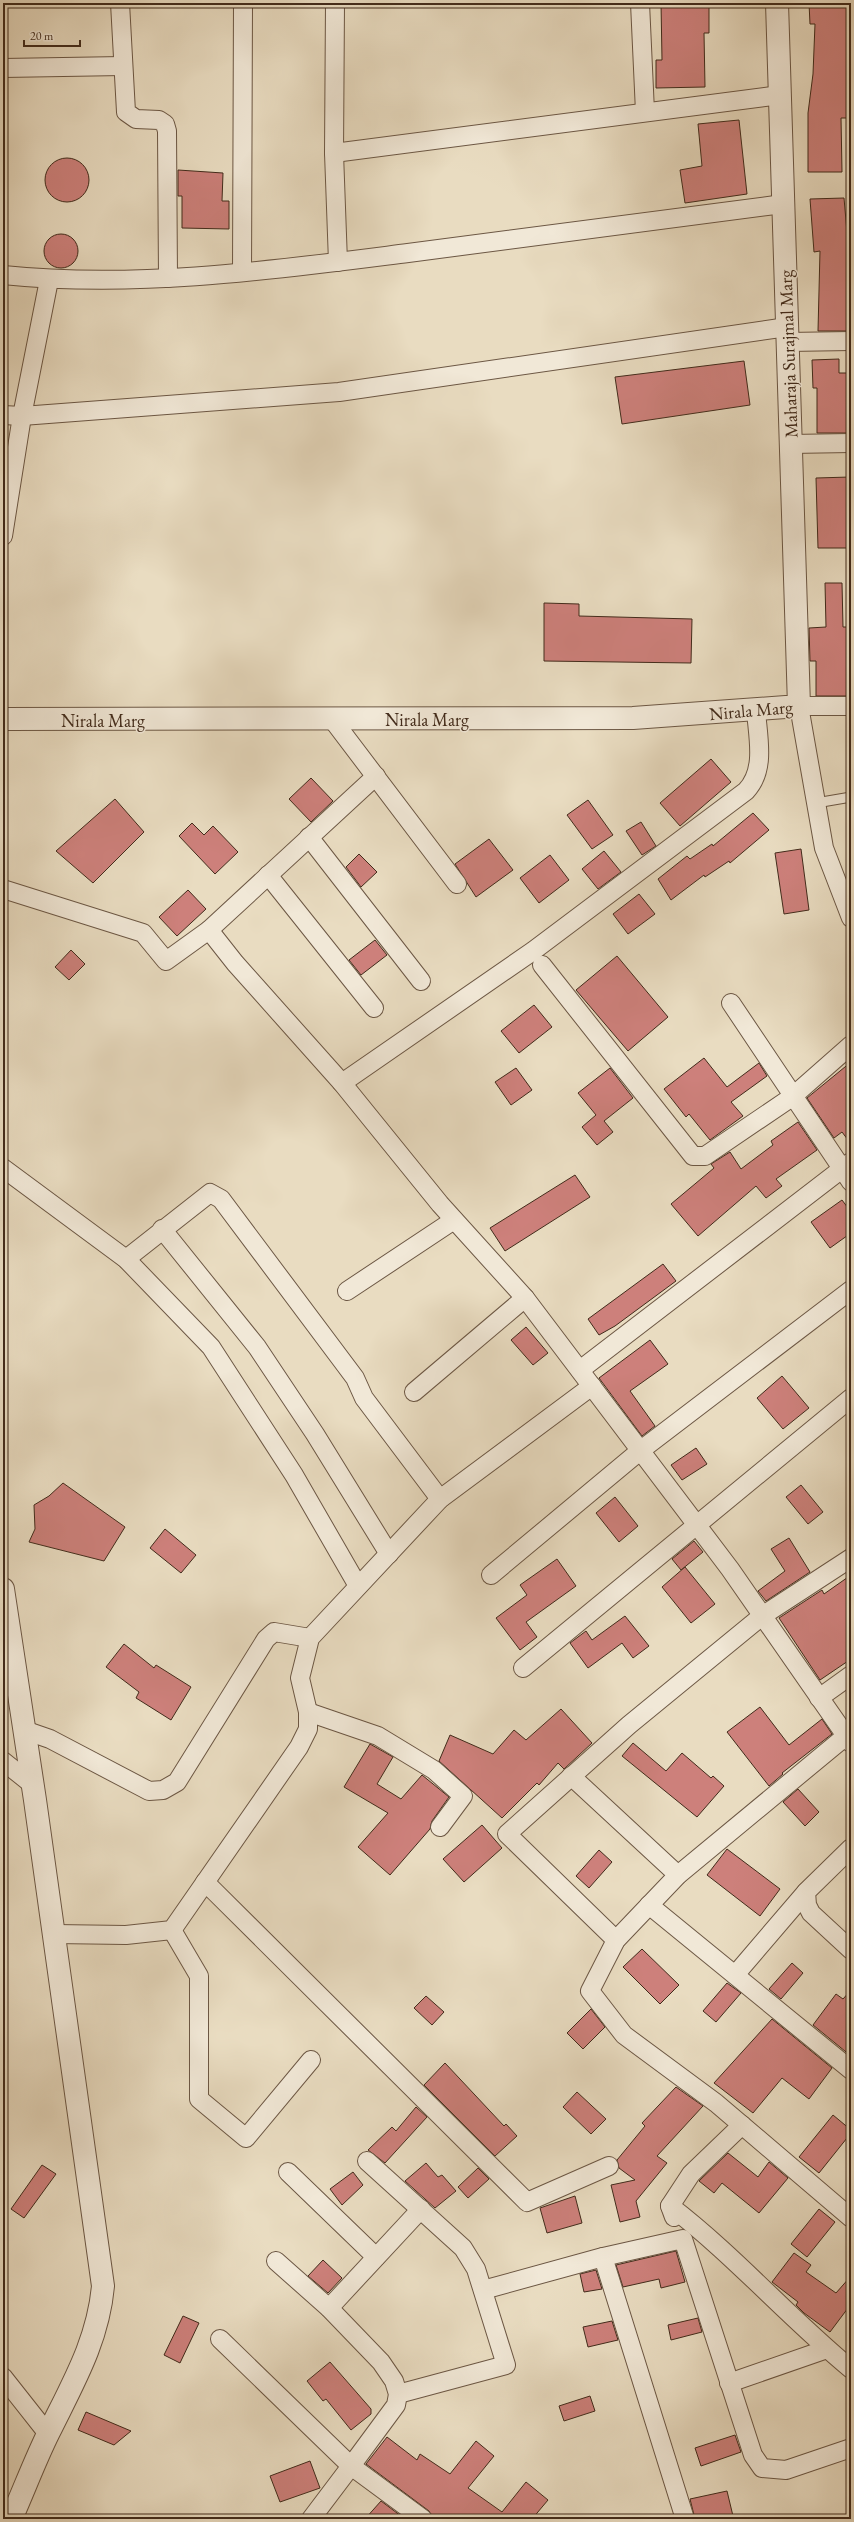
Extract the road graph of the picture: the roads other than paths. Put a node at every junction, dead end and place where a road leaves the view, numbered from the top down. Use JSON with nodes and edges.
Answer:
{"nodes":[{"id":1,"x":120,"y":3,"type":"edge"},
{"id":2,"x":243,"y":3,"type":"edge"},
{"id":3,"x":335,"y":3,"type":"edge"},
{"id":4,"x":640,"y":3,"type":"edge"},
{"id":5,"x":777,"y":3,"type":"edge"},
{"id":6,"x":123,"y":66,"type":"junction"},
{"id":7,"x":3,"y":68,"type":"edge"},
{"id":8,"x":780,"y":95,"type":"junction"},
{"id":9,"x":645,"y":112,"type":"junction"},
{"id":10,"x":334,"y":153,"type":"junction"},
{"id":11,"x":783,"y":204,"type":"junction"},
{"id":12,"x":338,"y":262,"type":"junction"},
{"id":13,"x":242,"y":272,"type":"junction"},
{"id":14,"x":3,"y":275,"type":"edge"},
{"id":15,"x":168,"y":278,"type":"junction"},
{"id":16,"x":49,"y":280,"type":"junction"},
{"id":17,"x":787,"y":334,"type":"junction"},
{"id":18,"x":851,"y":341,"type":"edge"},
{"id":19,"x":3,"y":415,"type":"edge"},
{"id":20,"x":22,"y":416,"type":"junction"},
{"id":21,"x":851,"y":443,"type":"edge"},
{"id":22,"x":790,"y":444,"type":"junction"},
{"id":23,"x":3,"y":536,"type":"edge"},
{"id":24,"x":798,"y":706,"type":"junction"},
{"id":25,"x":851,"y":706,"type":"edge"},
{"id":26,"x":756,"y":711,"type":"junction"},
{"id":27,"x":3,"y":719,"type":"edge"},
{"id":28,"x":332,"y":719,"type":"junction"},
{"id":29,"x":376,"y":776,"type":"junction"},
{"id":30,"x":851,"y":797,"type":"edge"},
{"id":31,"x":816,"y":803,"type":"junction"},
{"id":32,"x":309,"y":837,"type":"junction"},
{"id":33,"x":268,"y":875,"type":"junction"},
{"id":34,"x":457,"y":884,"type":"dead end"},
{"id":35,"x":3,"y":889,"type":"edge"},
{"id":36,"x":851,"y":918,"type":"edge"},
{"id":37,"x":209,"y":930,"type":"junction"},
{"id":38,"x":542,"y":965,"type":"dead end"},
{"id":39,"x":421,"y":981,"type":"dead end"},
{"id":40,"x":731,"y":1003,"type":"dead end"},
{"id":41,"x":374,"y":1008,"type":"dead end"},
{"id":42,"x":851,"y":1045,"type":"edge"},
{"id":43,"x":342,"y":1083,"type":"junction"},
{"id":44,"x":792,"y":1097,"type":"junction"},
{"id":45,"x":3,"y":1168,"type":"edge"},
{"id":46,"x":848,"y":1171,"type":"edge"},
{"id":47,"x":454,"y":1220,"type":"junction"},
{"id":48,"x":162,"y":1229,"type":"junction"},
{"id":49,"x":126,"y":1259,"type":"junction"},
{"id":50,"x":851,"y":1290,"type":"edge"},
{"id":51,"x":347,"y":1291,"type":"dead end"},
{"id":52,"x":525,"y":1298,"type":"junction"},
{"id":53,"x":580,"y":1370,"type":"junction"},
{"id":54,"x":592,"y":1386,"type":"junction"},
{"id":55,"x":414,"y":1392,"type":"dead end"},
{"id":56,"x":851,"y":1398,"type":"edge"},
{"id":57,"x":641,"y":1450,"type":"junction"},
{"id":58,"x":440,"y":1499,"type":"junction"},
{"id":59,"x":696,"y":1524,"type":"junction"},
{"id":60,"x":389,"y":1554,"type":"junction"},
{"id":61,"x":851,"y":1558,"type":"edge"},
{"id":62,"x":491,"y":1575,"type":"dead end"},
{"id":63,"x":358,"y":1586,"type":"junction"},
{"id":64,"x":3,"y":1589,"type":"edge"},
{"id":65,"x":762,"y":1616,"type":"junction"},
{"id":66,"x":310,"y":1638,"type":"junction"},
{"id":67,"x":523,"y":1668,"type":"dead end"},
{"id":68,"x":851,"y":1675,"type":"edge"},
{"id":69,"x":819,"y":1698,"type":"junction"},
{"id":70,"x":308,"y":1712,"type":"junction"},
{"id":71,"x":24,"y":1730,"type":"junction"},
{"id":72,"x":849,"y":1739,"type":"edge"},
{"id":73,"x":3,"y":1761,"type":"edge"},
{"id":74,"x":571,"y":1776,"type":"junction"},
{"id":75,"x":33,"y":1785,"type":"junction"},
{"id":76,"x":440,"y":1827,"type":"dead end"},
{"id":77,"x":851,"y":1848,"type":"edge"},
{"id":78,"x":678,"y":1875,"type":"junction"},
{"id":79,"x":205,"y":1882,"type":"junction"},
{"id":80,"x":806,"y":1892,"type":"junction"},
{"id":81,"x":649,"y":1905,"type":"junction"},
{"id":82,"x":172,"y":1930,"type":"junction"},
{"id":83,"x":54,"y":1934,"type":"junction"},
{"id":84,"x":616,"y":1940,"type":"junction"},
{"id":85,"x":851,"y":1950,"type":"edge"},
{"id":86,"x":735,"y":1975,"type":"junction"},
{"id":87,"x":311,"y":2060,"type":"dead end"},
{"id":88,"x":851,"y":2070,"type":"edge"},
{"id":89,"x":742,"y":2125,"type":"junction"},
{"id":90,"x":367,"y":2161,"type":"dead end"},
{"id":91,"x":609,"y":2166,"type":"dead end"},
{"id":92,"x":288,"y":2172,"type":"dead end"},
{"id":93,"x":670,"y":2206,"type":"junction"},
{"id":94,"x":421,"y":2209,"type":"junction"},
{"id":95,"x":851,"y":2218,"type":"edge"},
{"id":96,"x":683,"y":2239,"type":"junction"},
{"id":97,"x":603,"y":2256,"type":"junction"},
{"id":98,"x":376,"y":2257,"type":"junction"},
{"id":99,"x":276,"y":2261,"type":"dead end"},
{"id":100,"x":482,"y":2290,"type":"junction"},
{"id":101,"x":329,"y":2308,"type":"junction"},
{"id":102,"x":220,"y":2340,"type":"dead end"},
{"id":103,"x":827,"y":2349,"type":"junction"},
{"id":104,"x":851,"y":2369,"type":"edge"},
{"id":105,"x":3,"y":2377,"type":"edge"},
{"id":106,"x":730,"y":2383,"type":"junction"},
{"id":107,"x":398,"y":2394,"type":"junction"},
{"id":108,"x":48,"y":2434,"type":"junction"},
{"id":109,"x":851,"y":2448,"type":"edge"},
{"id":110,"x":351,"y":2466,"type":"junction"},
{"id":111,"x":11,"y":2519,"type":"edge"},
{"id":112,"x":311,"y":2519,"type":"edge"},
{"id":113,"x":423,"y":2519,"type":"edge"},
{"id":114,"x":685,"y":2519,"type":"edge"}],
"edges":[{"from":1,"to":6,"type":"street"},
{"from":2,"to":13,"type":"street"},
{"from":3,"to":10,"type":"street"},
{"from":4,"to":9,"type":"street"},
{"from":5,"to":8,"type":"street","name":"Maharaja Surajmal Marg"},
{"from":6,"to":7,"type":"street"},
{"from":6,"to":15,"type":"street"},
{"from":8,"to":9,"type":"street"},
{"from":8,"to":11,"type":"street","name":"Maharaja Surajmal Marg"},
{"from":9,"to":10,"type":"street"},
{"from":10,"to":12,"type":"street"},
{"from":11,"to":12,"type":"street"},
{"from":11,"to":17,"type":"street","name":"Maharaja Surajmal Marg"},
{"from":12,"to":13,"type":"street"},
{"from":13,"to":15,"type":"street"},
{"from":14,"to":16,"type":"street"},
{"from":15,"to":16,"type":"street"},
{"from":16,"to":20,"type":"street"},
{"from":17,"to":18,"type":"street"},
{"from":17,"to":20,"type":"street"},
{"from":17,"to":22,"type":"street","name":"Maharaja Surajmal Marg"},
{"from":19,"to":20,"type":"street"},
{"from":20,"to":23,"type":"street"},
{"from":21,"to":22,"type":"street"},
{"from":22,"to":24,"type":"street","name":"Maharaja Surajmal Marg"},
{"from":24,"to":25,"type":"street","name":"Nirala Marg"},
{"from":24,"to":26,"type":"street","name":"Nirala Marg"},
{"from":24,"to":31,"type":"street"},
{"from":26,"to":28,"type":"street","name":"Nirala Marg"},
{"from":26,"to":43,"type":"street"},
{"from":27,"to":28,"type":"street","name":"Nirala Marg"},
{"from":28,"to":29,"type":"street"},
{"from":29,"to":32,"type":"street"},
{"from":29,"to":34,"type":"street"},
{"from":30,"to":31,"type":"lane"},
{"from":31,"to":36,"type":"street"},
{"from":32,"to":33,"type":"street"},
{"from":32,"to":39,"type":"street"},
{"from":33,"to":37,"type":"street"},
{"from":33,"to":41,"type":"street"},
{"from":35,"to":37,"type":"street"},
{"from":37,"to":43,"type":"street"},
{"from":38,"to":44,"type":"street"},
{"from":40,"to":44,"type":"street"},
{"from":42,"to":44,"type":"street"},
{"from":43,"to":47,"type":"street"},
{"from":44,"to":46,"type":"street"},
{"from":45,"to":49,"type":"street"},
{"from":46,"to":53,"type":"street"},
{"from":47,"to":51,"type":"street"},
{"from":47,"to":52,"type":"street"},
{"from":48,"to":49,"type":"street"},
{"from":48,"to":58,"type":"street"},
{"from":48,"to":60,"type":"street"},
{"from":49,"to":63,"type":"street"},
{"from":50,"to":57,"type":"street"},
{"from":52,"to":53,"type":"street"},
{"from":52,"to":55,"type":"street"},
{"from":53,"to":54,"type":"street"},
{"from":54,"to":57,"type":"street"},
{"from":54,"to":58,"type":"street"},
{"from":56,"to":59,"type":"street"},
{"from":57,"to":59,"type":"street"},
{"from":57,"to":62,"type":"street"},
{"from":58,"to":60,"type":"street"},
{"from":59,"to":65,"type":"street"},
{"from":59,"to":67,"type":"street"},
{"from":60,"to":63,"type":"street"},
{"from":61,"to":65,"type":"street"},
{"from":63,"to":66,"type":"street"},
{"from":64,"to":71,"type":"street"},
{"from":65,"to":69,"type":"street"},
{"from":65,"to":74,"type":"street"},
{"from":66,"to":70,"type":"street"},
{"from":66,"to":71,"type":"street"},
{"from":68,"to":69,"type":"street"},
{"from":69,"to":72,"type":"street"},
{"from":70,"to":76,"type":"street"},
{"from":70,"to":79,"type":"street"},
{"from":71,"to":75,"type":"street"},
{"from":72,"to":78,"type":"street"},
{"from":73,"to":75,"type":"street"},
{"from":74,"to":78,"type":"street"},
{"from":74,"to":84,"type":"street"},
{"from":75,"to":83,"type":"street"},
{"from":77,"to":80,"type":"street"},
{"from":78,"to":81,"type":"street"},
{"from":79,"to":82,"type":"street"},
{"from":79,"to":91,"type":"street"},
{"from":80,"to":85,"type":"street"},
{"from":80,"to":86,"type":"street"},
{"from":81,"to":84,"type":"street"},
{"from":81,"to":86,"type":"street"},
{"from":82,"to":83,"type":"street"},
{"from":82,"to":87,"type":"street"},
{"from":83,"to":108,"type":"street"},
{"from":84,"to":89,"type":"street"},
{"from":86,"to":88,"type":"street"},
{"from":89,"to":93,"type":"street"},
{"from":89,"to":95,"type":"street"},
{"from":90,"to":94,"type":"street"},
{"from":92,"to":98,"type":"street"},
{"from":93,"to":96,"type":"street"},
{"from":93,"to":103,"type":"street"},
{"from":94,"to":98,"type":"street"},
{"from":94,"to":100,"type":"street"},
{"from":96,"to":97,"type":"street"},
{"from":96,"to":106,"type":"street"},
{"from":97,"to":100,"type":"street"},
{"from":97,"to":114,"type":"street"},
{"from":98,"to":101,"type":"street"},
{"from":99,"to":101,"type":"street"},
{"from":100,"to":107,"type":"street"},
{"from":101,"to":107,"type":"street"},
{"from":102,"to":110,"type":"street"},
{"from":103,"to":104,"type":"street"},
{"from":103,"to":106,"type":"street"},
{"from":105,"to":108,"type":"street"},
{"from":106,"to":109,"type":"street"},
{"from":107,"to":110,"type":"street"},
{"from":108,"to":111,"type":"street"},
{"from":110,"to":112,"type":"street"},
{"from":110,"to":113,"type":"street"}]}
